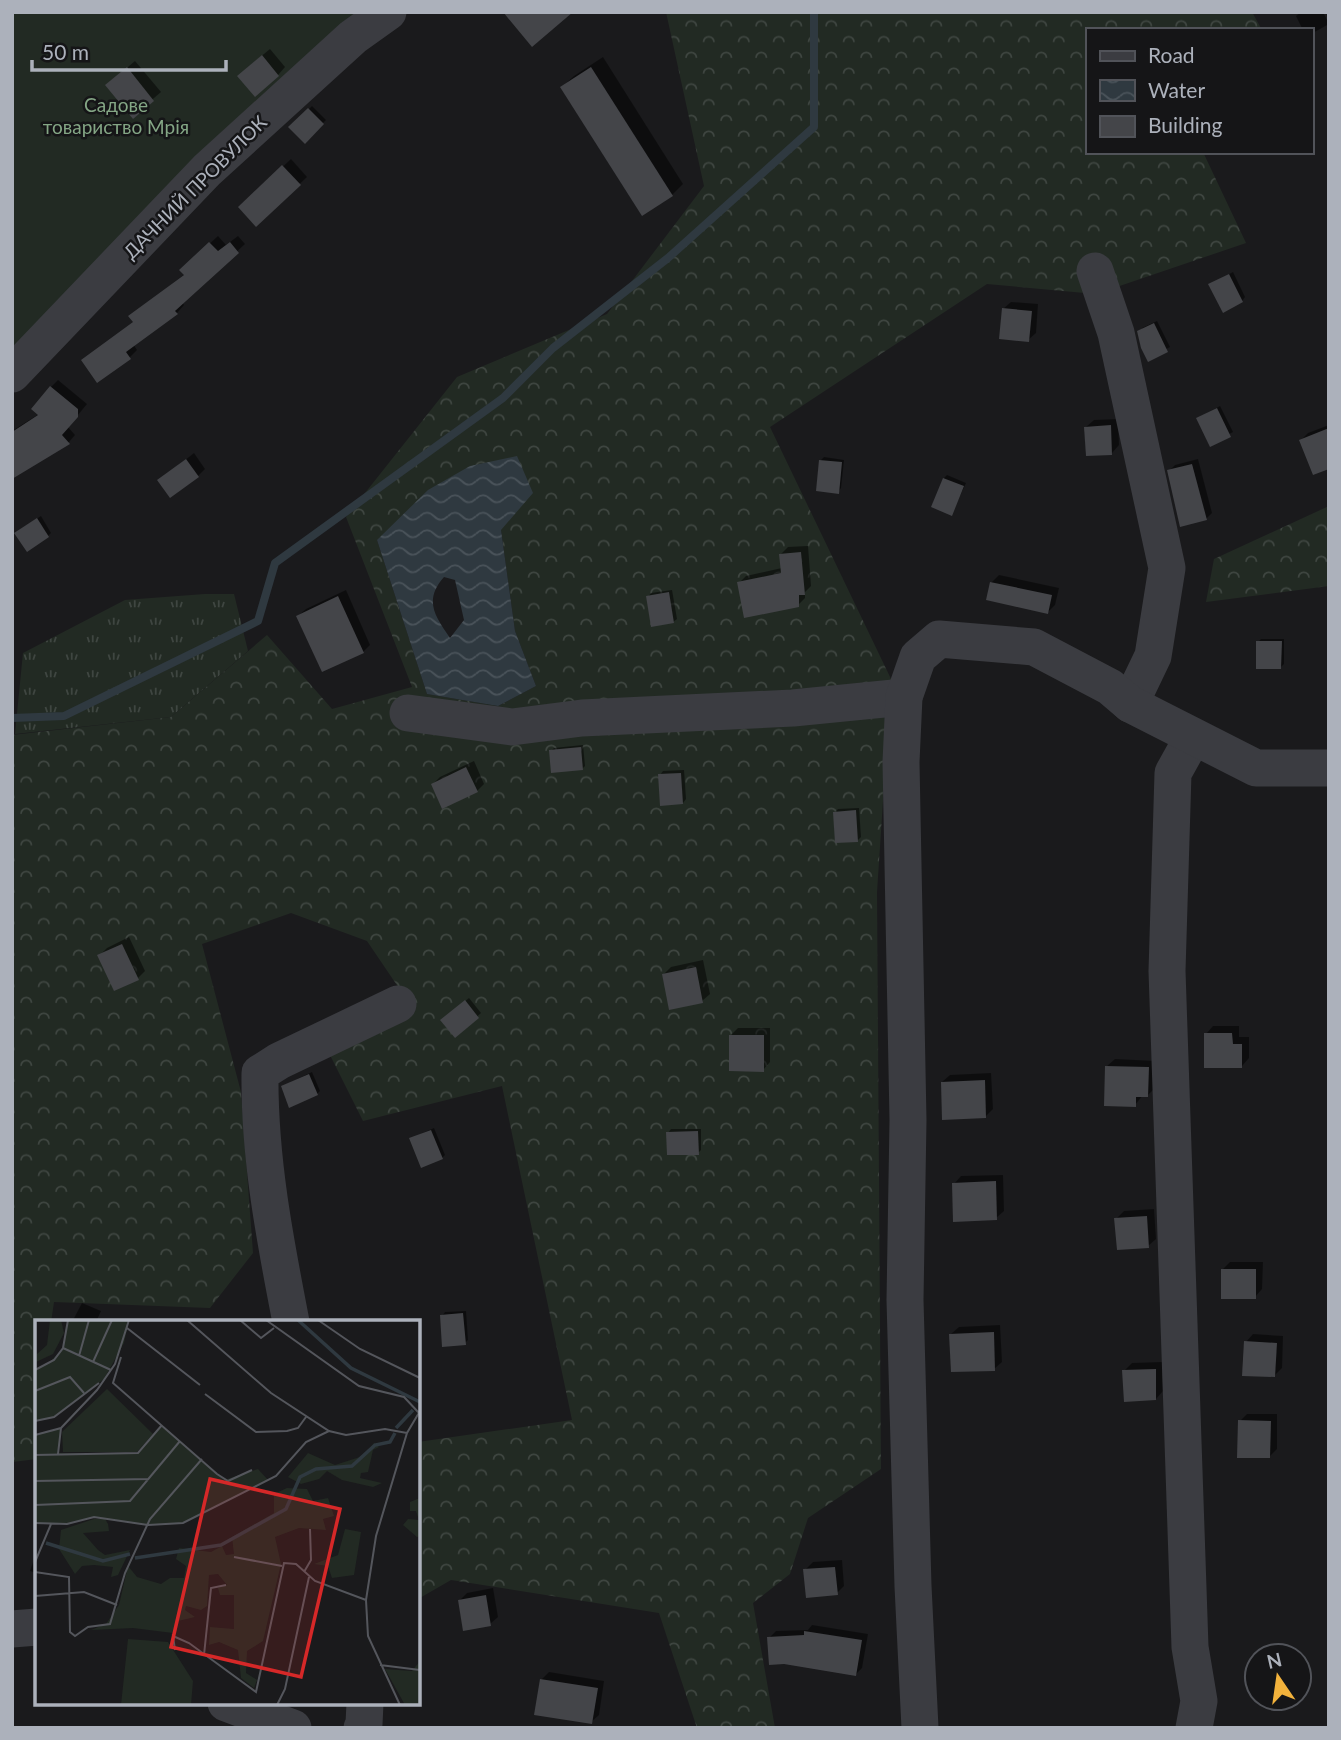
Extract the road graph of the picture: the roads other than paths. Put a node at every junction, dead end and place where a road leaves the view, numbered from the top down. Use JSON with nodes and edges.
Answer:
{"nodes":[{"id":1,"x":388,"y":12,"type":"edge"},
{"id":2,"x":1095,"y":271,"type":"dead end"},
{"id":3,"x":12,"y":374,"type":"edge"},
{"id":4,"x":904,"y":697,"type":"junction"},
{"id":5,"x":1130,"y":704,"type":"junction"},
{"id":6,"x":408,"y":713,"type":"dead end"},
{"id":7,"x":1193,"y":737,"type":"junction"},
{"id":8,"x":1329,"y":768,"type":"edge"},
{"id":9,"x":398,"y":1004,"type":"dead end"},
{"id":10,"x":292,"y":1320,"type":"edge"},
{"id":11,"x":35,"y":1627,"type":"edge"},
{"id":12,"x":12,"y":1629,"type":"edge"},
{"id":13,"x":231,"y":1705,"type":"edge"},
{"id":14,"x":365,"y":1705,"type":"edge"},
{"id":15,"x":293,"y":1728,"type":"edge"},
{"id":16,"x":362,"y":1728,"type":"edge"},
{"id":17,"x":920,"y":1728,"type":"edge"},
{"id":18,"x":1194,"y":1728,"type":"edge"}],
"edges":[{"from":1,"to":3,"type":"street","name":"ДАЧНИЙ ПРОВУЛОК"},
{"from":2,"to":5,"type":"street"},
{"from":4,"to":5,"type":"street"},
{"from":4,"to":6,"type":"street"},
{"from":4,"to":17,"type":"street"},
{"from":5,"to":7,"type":"street"},
{"from":7,"to":8,"type":"street"},
{"from":7,"to":18,"type":"street"},
{"from":9,"to":10,"type":"street"},
{"from":11,"to":12,"type":"street"},
{"from":13,"to":15,"type":"street"},
{"from":14,"to":16,"type":"street"}]}
